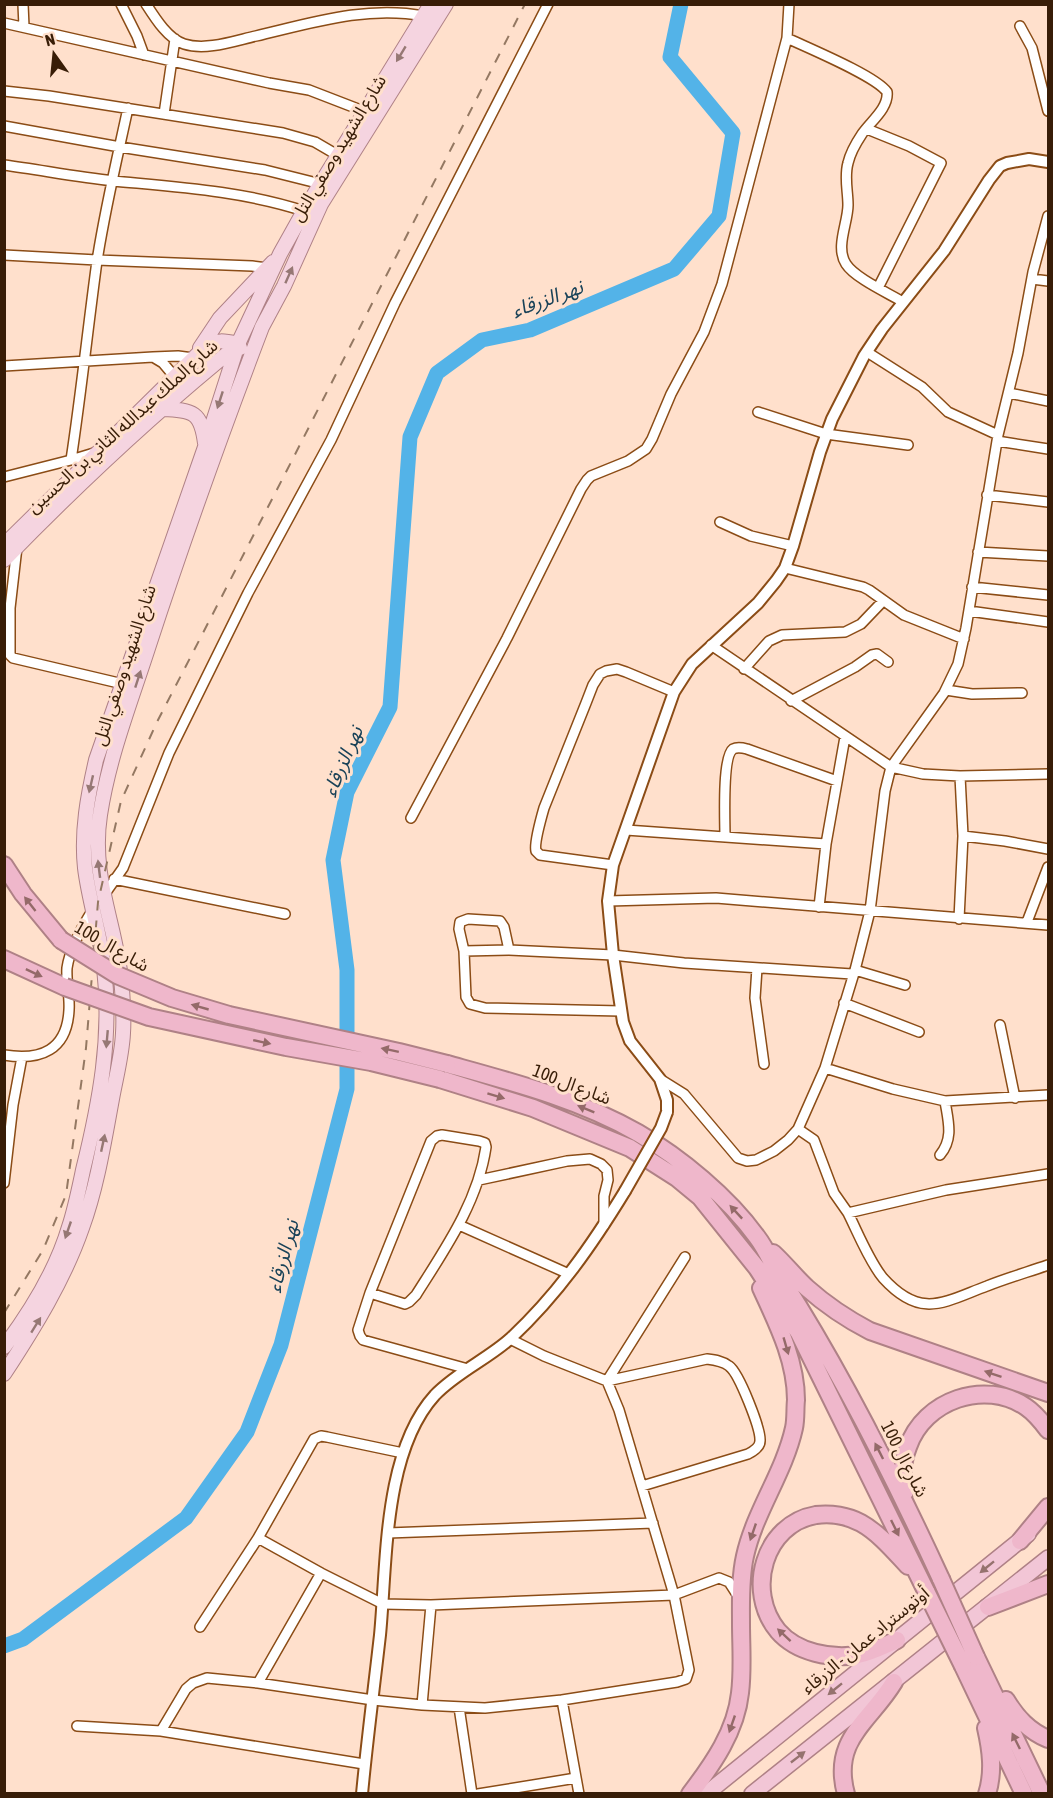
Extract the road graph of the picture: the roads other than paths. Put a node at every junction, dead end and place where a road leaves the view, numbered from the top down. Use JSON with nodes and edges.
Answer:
{"nodes":[{"id":1,"x":23,"y":4,"type":"edge"},
{"id":2,"x":121,"y":4,"type":"edge"},
{"id":3,"x":146,"y":4,"type":"edge"},
{"id":4,"x":446,"y":4,"type":"edge"},
{"id":5,"x":548,"y":4,"type":"edge"},
{"id":6,"x":789,"y":4,"type":"edge"},
{"id":7,"x":399,"y":8,"type":"edge"},
{"id":8,"x":428,"y":10,"type":"edge"},
{"id":9,"x":4,"y":23,"type":"edge"},
{"id":10,"x":1020,"y":26,"type":"dead end"},
{"id":11,"x":24,"y":27,"type":"junction"},
{"id":12,"x":787,"y":38,"type":"junction"},
{"id":13,"x":175,"y":39,"type":"junction"},
{"id":14,"x":144,"y":55,"type":"junction"},
{"id":15,"x":172,"y":61,"type":"junction"},
{"id":16,"x":4,"y":92,"type":"edge"},
{"id":17,"x":128,"y":108,"type":"junction"},
{"id":18,"x":1048,"y":111,"type":"edge"},
{"id":19,"x":366,"y":112,"type":"junction"},
{"id":20,"x":164,"y":114,"type":"junction"},
{"id":21,"x":4,"y":126,"type":"edge"},
{"id":22,"x":867,"y":129,"type":"junction"},
{"id":23,"x":120,"y":147,"type":"junction"},
{"id":24,"x":339,"y":156,"type":"junction"},
{"id":25,"x":1048,"y":162,"type":"edge"},
{"id":26,"x":4,"y":165,"type":"edge"},
{"id":27,"x":111,"y":180,"type":"junction"},
{"id":28,"x":321,"y":184,"type":"junction"},
{"id":29,"x":304,"y":211,"type":"junction"},
{"id":30,"x":1048,"y":216,"type":"edge"},
{"id":31,"x":280,"y":254,"type":"junction"},
{"id":32,"x":4,"y":255,"type":"edge"},
{"id":33,"x":97,"y":260,"type":"junction"},
{"id":34,"x":267,"y":268,"type":"junction"},
{"id":35,"x":1032,"y":279,"type":"junction"},
{"id":36,"x":1048,"y":281,"type":"edge"},
{"id":37,"x":878,"y":288,"type":"junction"},
{"id":38,"x":903,"y":302,"type":"junction"},
{"id":39,"x":262,"y":327,"type":"junction"},
{"id":40,"x":238,"y":344,"type":"junction"},
{"id":41,"x":867,"y":352,"type":"junction"},
{"id":42,"x":195,"y":356,"type":"junction"},
{"id":43,"x":153,"y":357,"type":"junction"},
{"id":44,"x":85,"y":362,"type":"junction"},
{"id":45,"x":248,"y":363,"type":"junction"},
{"id":46,"x":4,"y":366,"type":"edge"},
{"id":47,"x":174,"y":375,"type":"junction"},
{"id":48,"x":1009,"y":393,"type":"junction"},
{"id":49,"x":1048,"y":401,"type":"edge"},
{"id":50,"x":163,"y":409,"type":"junction"},
{"id":51,"x":758,"y":412,"type":"dead end"},
{"id":52,"x":826,"y":435,"type":"junction"},
{"id":53,"x":998,"y":438,"type":"junction"},
{"id":54,"x":908,"y":446,"type":"dead end"},
{"id":55,"x":205,"y":447,"type":"junction"},
{"id":56,"x":1048,"y":449,"type":"edge"},
{"id":57,"x":99,"y":451,"type":"junction"},
{"id":58,"x":71,"y":460,"type":"junction"},
{"id":59,"x":4,"y":477,"type":"edge"},
{"id":60,"x":987,"y":495,"type":"junction"},
{"id":61,"x":1048,"y":502,"type":"edge"},
{"id":62,"x":720,"y":522,"type":"dead end"},
{"id":63,"x":8,"y":542,"type":"edge"},
{"id":64,"x":793,"y":546,"type":"junction"},
{"id":65,"x":978,"y":552,"type":"junction"},
{"id":66,"x":1048,"y":556,"type":"edge"},
{"id":67,"x":4,"y":560,"type":"edge"},
{"id":68,"x":785,"y":568,"type":"junction"},
{"id":69,"x":972,"y":586,"type":"junction"},
{"id":70,"x":1048,"y":595,"type":"edge"},
{"id":71,"x":883,"y":601,"type":"junction"},
{"id":72,"x":969,"y":611,"type":"junction"},
{"id":73,"x":1048,"y":622,"type":"edge"},
{"id":74,"x":964,"y":639,"type":"junction"},
{"id":75,"x":711,"y":645,"type":"junction"},
{"id":76,"x":888,"y":662,"type":"dead end"},
{"id":77,"x":744,"y":669,"type":"junction"},
{"id":78,"x":123,"y":684,"type":"junction"},
{"id":79,"x":946,"y":690,"type":"junction"},
{"id":80,"x":674,"y":692,"type":"junction"},
{"id":81,"x":1022,"y":693,"type":"dead end"},
{"id":82,"x":791,"y":700,"type":"junction"},
{"id":83,"x":845,"y":737,"type":"junction"},
{"id":84,"x":891,"y":767,"type":"junction"},
{"id":85,"x":1048,"y":774,"type":"edge"},
{"id":86,"x":960,"y":776,"type":"junction"},
{"id":87,"x":837,"y":781,"type":"junction"},
{"id":88,"x":411,"y":818,"type":"dead end"},
{"id":89,"x":626,"y":830,"type":"junction"},
{"id":90,"x":963,"y":836,"type":"junction"},
{"id":91,"x":725,"y":837,"type":"junction"},
{"id":92,"x":826,"y":844,"type":"junction"},
{"id":93,"x":1048,"y":849,"type":"edge"},
{"id":94,"x":4,"y":865,"type":"edge"},
{"id":95,"x":613,"y":866,"type":"junction"},
{"id":96,"x":1048,"y":867,"type":"edge"},
{"id":97,"x":114,"y":879,"type":"junction"},
{"id":98,"x":103,"y":896,"type":"junction"},
{"id":99,"x":608,"y":901,"type":"junction"},
{"id":100,"x":819,"y":907,"type":"junction"},
{"id":101,"x":93,"y":909,"type":"junction"},
{"id":102,"x":870,"y":911,"type":"junction"},
{"id":103,"x":285,"y":914,"type":"dead end"},
{"id":104,"x":958,"y":919,"type":"junction"},
{"id":105,"x":1028,"y":922,"type":"junction"},
{"id":106,"x":1048,"y":925,"type":"edge"},
{"id":107,"x":508,"y":950,"type":"junction"},
{"id":108,"x":464,"y":951,"type":"junction"},
{"id":109,"x":613,"y":955,"type":"junction"},
{"id":110,"x":4,"y":959,"type":"edge"},
{"id":111,"x":757,"y":968,"type":"junction"},
{"id":112,"x":854,"y":972,"type":"junction"},
{"id":113,"x":905,"y":985,"type":"dead end"},
{"id":114,"x":844,"y":1003,"type":"junction"},
{"id":115,"x":621,"y":1011,"type":"junction"},
{"id":116,"x":1000,"y":1025,"type":"dead end"},
{"id":117,"x":919,"y":1032,"type":"dead end"},
{"id":118,"x":4,"y":1055,"type":"edge"},
{"id":119,"x":22,"y":1057,"type":"junction"},
{"id":120,"x":764,"y":1064,"type":"dead end"},
{"id":121,"x":825,"y":1068,"type":"junction"},
{"id":122,"x":444,"y":1072,"type":"junction"},
{"id":123,"x":660,"y":1079,"type":"junction"},
{"id":124,"x":1048,"y":1095,"type":"edge"},
{"id":125,"x":1016,"y":1098,"type":"junction"},
{"id":126,"x":945,"y":1101,"type":"junction"},
{"id":127,"x":798,"y":1129,"type":"junction"},
{"id":128,"x":940,"y":1155,"type":"dead end"},
{"id":129,"x":1048,"y":1174,"type":"edge"},
{"id":130,"x":479,"y":1180,"type":"junction"},
{"id":131,"x":4,"y":1183,"type":"edge"},
{"id":132,"x":848,"y":1213,"type":"junction"},
{"id":133,"x":604,"y":1225,"type":"junction"},
{"id":134,"x":459,"y":1226,"type":"junction"},
{"id":135,"x":759,"y":1239,"type":"junction"},
{"id":136,"x":746,"y":1254,"type":"junction"},
{"id":137,"x":685,"y":1257,"type":"dead end"},
{"id":138,"x":1048,"y":1265,"type":"edge"},
{"id":139,"x":569,"y":1274,"type":"junction"},
{"id":140,"x":369,"y":1293,"type":"junction"},
{"id":141,"x":510,"y":1339,"type":"junction"},
{"id":142,"x":4,"y":1347,"type":"edge"},
{"id":143,"x":468,"y":1369,"type":"junction"},
{"id":144,"x":4,"y":1374,"type":"edge"},
{"id":145,"x":607,"y":1381,"type":"junction"},
{"id":146,"x":1048,"y":1393,"type":"edge"},
{"id":147,"x":1048,"y":1430,"type":"edge"},
{"id":148,"x":403,"y":1454,"type":"junction"},
{"id":149,"x":642,"y":1486,"type":"junction"},
{"id":150,"x":1048,"y":1507,"type":"edge"},
{"id":151,"x":909,"y":1510,"type":"junction"},
{"id":152,"x":1048,"y":1517,"type":"edge"},
{"id":153,"x":653,"y":1523,"type":"junction"},
{"id":154,"x":388,"y":1533,"type":"junction"},
{"id":155,"x":258,"y":1538,"type":"junction"},
{"id":156,"x":1020,"y":1541,"type":"junction"},
{"id":157,"x":1048,"y":1558,"type":"edge"},
{"id":158,"x":321,"y":1573,"type":"junction"},
{"id":159,"x":917,"y":1574,"type":"junction"},
{"id":160,"x":1048,"y":1584,"type":"edge"},
{"id":161,"x":674,"y":1595,"type":"junction"},
{"id":162,"x":741,"y":1600,"type":"junction"},
{"id":163,"x":383,"y":1604,"type":"junction"},
{"id":164,"x":430,"y":1605,"type":"junction"},
{"id":165,"x":988,"y":1607,"type":"junction"},
{"id":166,"x":200,"y":1627,"type":"dead end"},
{"id":167,"x":897,"y":1640,"type":"junction"},
{"id":168,"x":969,"y":1661,"type":"junction"},
{"id":169,"x":986,"y":1678,"type":"junction"},
{"id":170,"x":894,"y":1682,"type":"junction"},
{"id":171,"x":258,"y":1683,"type":"junction"},
{"id":172,"x":562,"y":1700,"type":"junction"},
{"id":173,"x":373,"y":1701,"type":"junction"},
{"id":174,"x":422,"y":1705,"type":"junction"},
{"id":175,"x":982,"y":1706,"type":"junction"},
{"id":176,"x":459,"y":1707,"type":"junction"},
{"id":177,"x":77,"y":1726,"type":"dead end"},
{"id":178,"x":161,"y":1731,"type":"junction"},
{"id":179,"x":1048,"y":1739,"type":"edge"},
{"id":180,"x":364,"y":1764,"type":"junction"},
{"id":181,"x":576,"y":1778,"type":"junction"},
{"id":182,"x":362,"y":1794,"type":"edge"},
{"id":183,"x":472,"y":1794,"type":"edge"},
{"id":184,"x":478,"y":1794,"type":"edge"},
{"id":185,"x":579,"y":1794,"type":"edge"},
{"id":186,"x":690,"y":1794,"type":"edge"},
{"id":187,"x":706,"y":1794,"type":"edge"},
{"id":188,"x":752,"y":1794,"type":"edge"},
{"id":189,"x":846,"y":1794,"type":"edge"},
{"id":190,"x":987,"y":1794,"type":"edge"},
{"id":191,"x":1024,"y":1794,"type":"edge"},
{"id":192,"x":1041,"y":1794,"type":"edge"}],
"edges":[{"from":1,"to":11,"type":"street"},
{"from":2,"to":14,"type":"street"},
{"from":3,"to":13,"type":"street"},
{"from":39,"to":4,"type":"main road","name":"شارع الشهيد وصفي التل","one_way":true},
{"from":5,"to":97,"type":"street"},
{"from":6,"to":12,"type":"street"},
{"from":7,"to":8,"type":"street"},
{"from":7,"to":13,"type":"street"},
{"from":8,"to":19,"type":"main road","name":"شارع الشهيد وصفي التل","one_way":true},
{"from":9,"to":11,"type":"street"},
{"from":10,"to":18,"type":"street"},
{"from":11,"to":14,"type":"street"},
{"from":12,"to":22,"type":"street"},
{"from":12,"to":88,"type":"street"},
{"from":13,"to":15,"type":"street"},
{"from":14,"to":15,"type":"street"},
{"from":15,"to":19,"type":"street"},
{"from":15,"to":20,"type":"street"},
{"from":16,"to":17,"type":"street"},
{"from":17,"to":20,"type":"street"},
{"from":17,"to":23,"type":"street"},
{"from":19,"to":24,"type":"main road","name":"شارع الشهيد وصفي التل"},
{"from":20,"to":24,"type":"street"},
{"from":21,"to":23,"type":"street"},
{"from":22,"to":37,"type":"street"},
{"from":22,"to":37,"type":"street"},
{"from":23,"to":27,"type":"street"},
{"from":23,"to":28,"type":"street"},
{"from":24,"to":28,"type":"main road","name":"شارع الشهيد وصفي التل"},
{"from":25,"to":38,"type":"street"},
{"from":26,"to":27,"type":"street"},
{"from":27,"to":29,"type":"street"},
{"from":27,"to":33,"type":"street"},
{"from":28,"to":29,"type":"main road","name":"شارع الشهيد وصفي التل"},
{"from":29,"to":31,"type":"main road","name":"شارع الشهيد وصفي التل"},
{"from":30,"to":35,"type":"street"},
{"from":31,"to":34,"type":"main road"},
{"from":31,"to":40,"type":"main road","name":"شارع الشهيد وصفي التل"},
{"from":32,"to":33,"type":"street"},
{"from":33,"to":34,"type":"street"},
{"from":33,"to":44,"type":"street"},
{"from":34,"to":42,"type":"main road"},
{"from":35,"to":36,"type":"street"},
{"from":35,"to":48,"type":"street"},
{"from":37,"to":38,"type":"street"},
{"from":38,"to":41,"type":"street"},
{"from":39,"to":40,"type":"main road","name":"شارع الملك عبدالله الثاني بن الحسين"},
{"from":39,"to":45,"type":"main road","name":"شارع الشهيد وصفي التل"},
{"from":40,"to":42,"type":"main road","name":"شارع الملك عبدالله الثاني بن الحسين"},
{"from":40,"to":45,"type":"main road","name":"شارع الملك عبدالله الثاني بن الحسين"},
{"from":40,"to":50,"type":"main road","name":"شارع الملك عبدالله الثاني بن الحسين"},
{"from":40,"to":55,"type":"main road","name":"شارع الشهيد وصفي التل","one_way":true},
{"from":41,"to":52,"type":"street"},
{"from":41,"to":53,"type":"street"},
{"from":42,"to":43,"type":"street"},
{"from":42,"to":47,"type":"main road","name":"شارع الملك عبدالله الثاني بن الحسين"},
{"from":43,"to":44,"type":"street"},
{"from":43,"to":47,"type":"street"},
{"from":44,"to":46,"type":"street"},
{"from":44,"to":58,"type":"street"},
{"from":98,"to":45,"type":"main road","name":"شارع الشهيد وصفي التل","one_way":true},
{"from":47,"to":57,"type":"main road","name":"شارع الملك عبدالله الثاني بن الحسين"},
{"from":48,"to":49,"type":"street"},
{"from":48,"to":53,"type":"street"},
{"from":50,"to":55,"type":"main road"},
{"from":50,"to":63,"type":"main road","name":"شارع الملك عبدالله الثاني بن الحسين"},
{"from":51,"to":52,"type":"street"},
{"from":52,"to":54,"type":"street"},
{"from":52,"to":64,"type":"street"},
{"from":53,"to":56,"type":"street"},
{"from":53,"to":60,"type":"street"},
{"from":55,"to":78,"type":"main road","name":"شارع الشهيد وصفي التل"},
{"from":57,"to":58,"type":"street"},
{"from":57,"to":63,"type":"main road","name":"شارع الملك عبدالله الثاني بن الحسين"},
{"from":58,"to":59,"type":"street"},
{"from":60,"to":61,"type":"street"},
{"from":60,"to":65,"type":"street"},
{"from":62,"to":64,"type":"street"},
{"from":63,"to":67,"type":"main road","name":"شارع الملك عبدالله الثاني بن الحسين"},
{"from":63,"to":78,"type":"street"},
{"from":64,"to":68,"type":"street"},
{"from":65,"to":66,"type":"street"},
{"from":65,"to":69,"type":"street"},
{"from":68,"to":71,"type":"street"},
{"from":68,"to":75,"type":"street"},
{"from":69,"to":70,"type":"street"},
{"from":69,"to":72,"type":"street"},
{"from":71,"to":74,"type":"street"},
{"from":71,"to":77,"type":"street"},
{"from":72,"to":73,"type":"street"},
{"from":72,"to":74,"type":"street"},
{"from":74,"to":79,"type":"street"},
{"from":75,"to":77,"type":"street"},
{"from":75,"to":80,"type":"street"},
{"from":76,"to":82,"type":"street"},
{"from":77,"to":82,"type":"street"},
{"from":78,"to":101,"type":"main road","name":"شارع الشهيد وصفي التل","one_way":true},
{"from":79,"to":81,"type":"street"},
{"from":79,"to":84,"type":"street"},
{"from":80,"to":89,"type":"street"},
{"from":80,"to":95,"type":"street"},
{"from":82,"to":83,"type":"street"},
{"from":83,"to":84,"type":"street"},
{"from":83,"to":87,"type":"street"},
{"from":84,"to":86,"type":"street"},
{"from":84,"to":102,"type":"street"},
{"from":85,"to":86,"type":"street"},
{"from":86,"to":90,"type":"street"},
{"from":87,"to":91,"type":"street"},
{"from":87,"to":92,"type":"street"},
{"from":89,"to":91,"type":"street"},
{"from":89,"to":95,"type":"street"},
{"from":90,"to":93,"type":"street"},
{"from":90,"to":104,"type":"street"},
{"from":91,"to":92,"type":"street"},
{"from":92,"to":100,"type":"street"},
{"from":122,"to":94,"type":"highway","name":"شارع ال 100","one_way":true,"bridge":true},
{"from":95,"to":99,"type":"street"},
{"from":96,"to":105,"type":"street"},
{"from":97,"to":98,"type":"street"},
{"from":97,"to":103,"type":"street"},
{"from":98,"to":101,"type":"street"},
{"from":144,"to":98,"type":"main road","name":"شارع الشهيد وصفي التل","one_way":true},
{"from":99,"to":100,"type":"street"},
{"from":99,"to":109,"type":"street"},
{"from":100,"to":102,"type":"street"},
{"from":101,"to":119,"type":"street"},
{"from":101,"to":142,"type":"main road","name":"شارع الشهيد وصفي التل","one_way":true},
{"from":102,"to":104,"type":"street"},
{"from":102,"to":112,"type":"street"},
{"from":104,"to":105,"type":"street"},
{"from":105,"to":106,"type":"street"},
{"from":107,"to":108,"type":"street"},
{"from":107,"to":108,"type":"street"},
{"from":107,"to":109,"type":"street"},
{"from":108,"to":115,"type":"street"},
{"from":109,"to":111,"type":"street"},
{"from":109,"to":115,"type":"street"},
{"from":110,"to":122,"type":"highway","name":"شارع ال 100","one_way":true,"bridge":true},
{"from":111,"to":112,"type":"street"},
{"from":111,"to":120,"type":"street"},
{"from":112,"to":113,"type":"street"},
{"from":112,"to":114,"type":"street"},
{"from":114,"to":117,"type":"street"},
{"from":114,"to":121,"type":"street"},
{"from":115,"to":123,"type":"street"},
{"from":116,"to":125,"type":"street"},
{"from":118,"to":119,"type":"street"},
{"from":119,"to":131,"type":"street"},
{"from":121,"to":126,"type":"street"},
{"from":121,"to":127,"type":"street"},
{"from":135,"to":122,"type":"highway","name":"شارع ال 100","one_way":true},
{"from":122,"to":136,"type":"highway","name":"شارع ال 100","one_way":true},
{"from":123,"to":127,"type":"street"},
{"from":123,"to":133,"type":"street","bridge":true},
{"from":124,"to":125,"type":"street"},
{"from":125,"to":126,"type":"street"},
{"from":126,"to":128,"type":"street"},
{"from":127,"to":132,"type":"street"},
{"from":129,"to":132,"type":"street"},
{"from":130,"to":133,"type":"street"},
{"from":130,"to":134,"type":"street"},
{"from":130,"to":140,"type":"street"},
{"from":132,"to":138,"type":"street"},
{"from":133,"to":139,"type":"street"},
{"from":134,"to":139,"type":"street"},
{"from":134,"to":140,"type":"street"},
{"from":146,"to":135,"type":"highway","one_way":true},
{"from":151,"to":135,"type":"highway","name":"شارع ال 100","one_way":true},
{"from":136,"to":159,"type":"highway","name":"شارع ال 100","one_way":true},
{"from":136,"to":162,"type":"highway","one_way":true},
{"from":137,"to":145,"type":"street"},
{"from":139,"to":141,"type":"street"},
{"from":140,"to":143,"type":"street"},
{"from":141,"to":143,"type":"street"},
{"from":141,"to":145,"type":"street"},
{"from":143,"to":148,"type":"street"},
{"from":145,"to":149,"type":"street"},
{"from":145,"to":149,"type":"street"},
{"from":147,"to":151,"type":"highway"},
{"from":148,"to":154,"type":"street"},
{"from":148,"to":155,"type":"street"},
{"from":149,"to":153,"type":"street"},
{"from":150,"to":156,"type":"highway"},
{"from":151,"to":168,"type":"highway","name":"شارع ال 100","bridge":true},
{"from":152,"to":156,"type":"highway","name":"أوتوستراد عمان - الزرقاء"},
{"from":153,"to":154,"type":"street"},
{"from":153,"to":161,"type":"street"},
{"from":154,"to":163,"type":"street"},
{"from":155,"to":158,"type":"street"},
{"from":155,"to":166,"type":"street"},
{"from":156,"to":167,"type":"highway","name":"أوتوستراد عمان - الزرقاء","one_way":true},
{"from":157,"to":165,"type":"highway"},
{"from":158,"to":163,"type":"street"},
{"from":158,"to":171,"type":"street"},
{"from":167,"to":159,"type":"highway","one_way":true},
{"from":159,"to":168,"type":"highway","name":"شارع ال 100","bridge":true},
{"from":160,"to":165,"type":"highway"},
{"from":161,"to":162,"type":"street"},
{"from":161,"to":164,"type":"street"},
{"from":161,"to":172,"type":"street"},
{"from":162,"to":186,"type":"highway","one_way":true},
{"from":163,"to":164,"type":"street"},
{"from":163,"to":173,"type":"street"},
{"from":164,"to":174,"type":"street"},
{"from":165,"to":170,"type":"highway"},
{"from":167,"to":187,"type":"highway","name":"أوتوستراد عمان - الزرقاء","one_way":true},
{"from":168,"to":169,"type":"highway"},
{"from":168,"to":175,"type":"highway"},
{"from":169,"to":179,"type":"highway"},
{"from":192,"to":169,"type":"highway","one_way":true},
{"from":188,"to":170,"type":"highway","one_way":true},
{"from":170,"to":189,"type":"highway"},
{"from":171,"to":173,"type":"street"},
{"from":171,"to":178,"type":"street"},
{"from":172,"to":176,"type":"street"},
{"from":172,"to":181,"type":"street"},
{"from":173,"to":174,"type":"street"},
{"from":173,"to":180,"type":"street"},
{"from":174,"to":176,"type":"street"},
{"from":175,"to":190,"type":"highway"},
{"from":175,"to":191,"type":"highway"},
{"from":176,"to":183,"type":"street"},
{"from":177,"to":178,"type":"street"},
{"from":178,"to":180,"type":"street"},
{"from":180,"to":182,"type":"street"},
{"from":181,"to":184,"type":"street"},
{"from":181,"to":185,"type":"street"}]}
